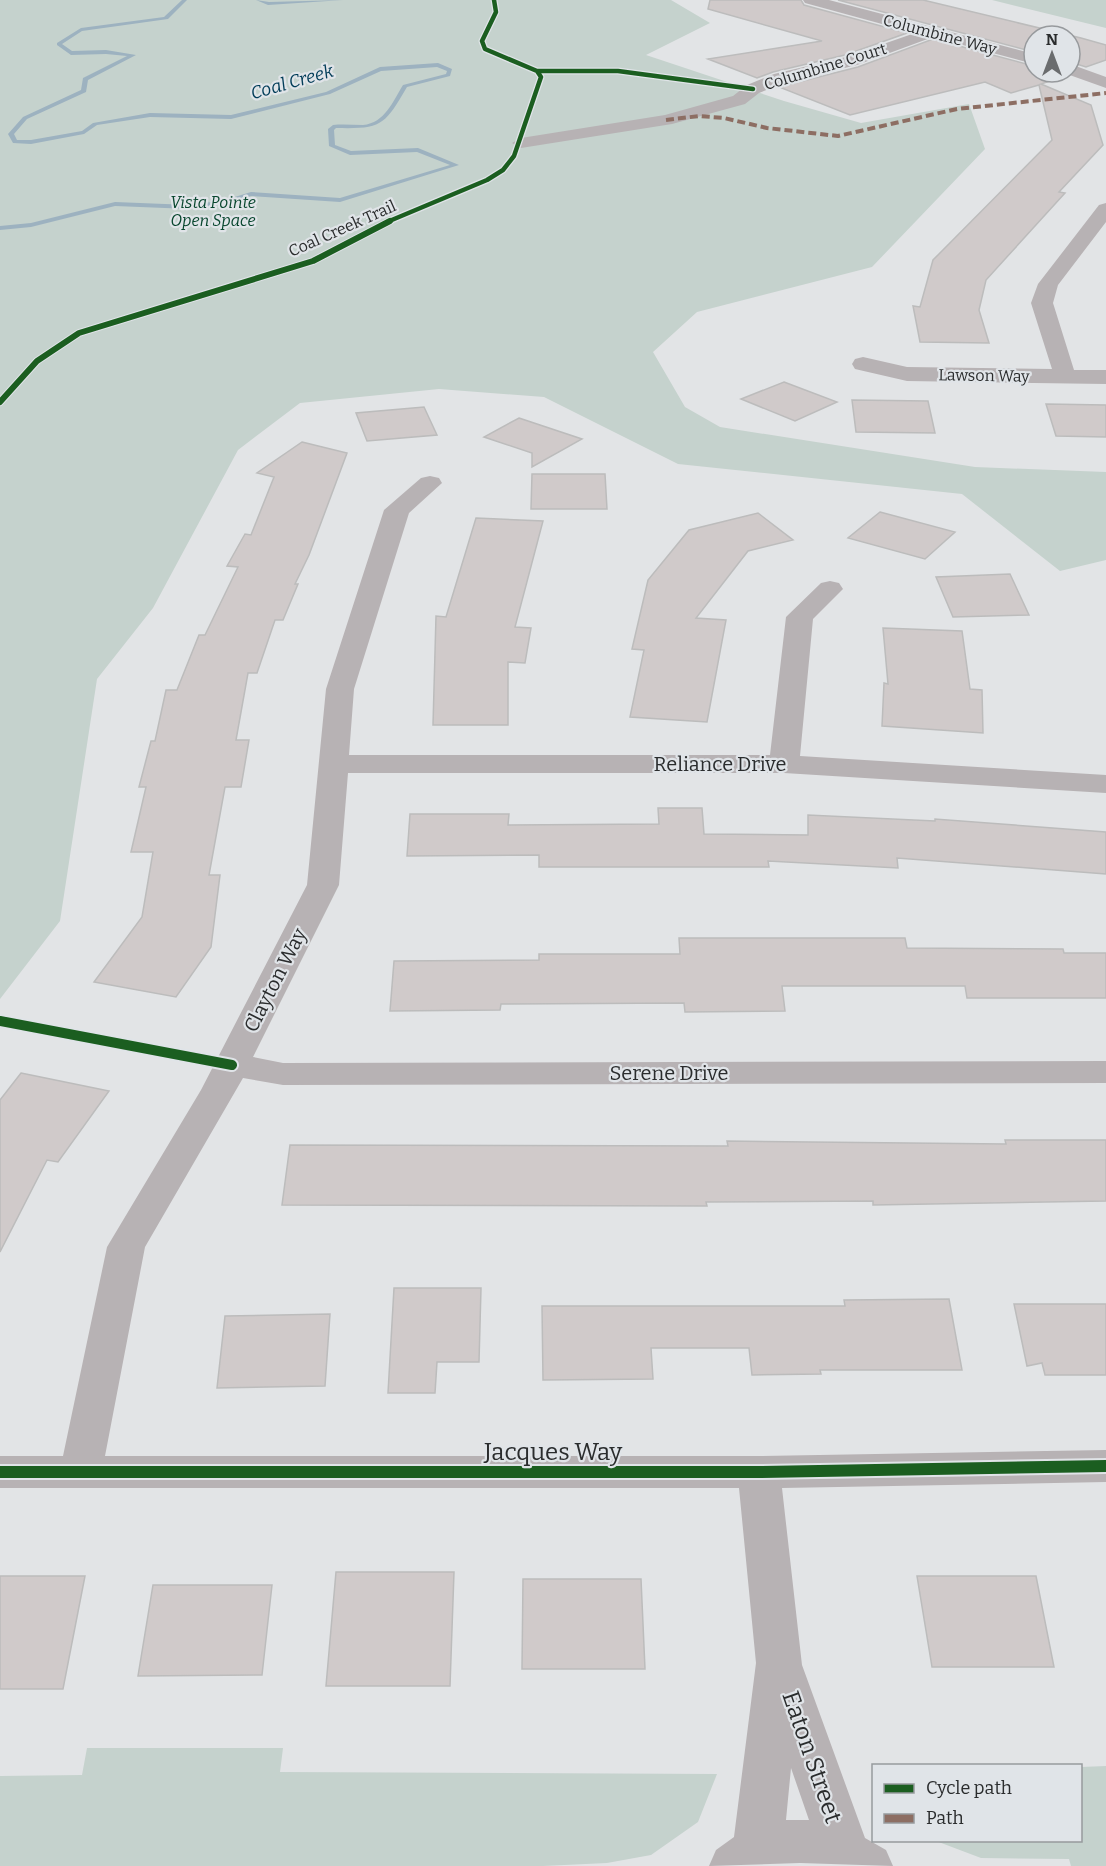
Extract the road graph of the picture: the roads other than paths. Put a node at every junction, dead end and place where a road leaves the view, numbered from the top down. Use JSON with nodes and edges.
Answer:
{"nodes":[{"id":1,"x":811,"y":0,"type":"edge"},
{"id":2,"x":932,"y":33,"type":"junction"},
{"id":3,"x":1022,"y":56,"type":"edge"},
{"id":4,"x":1082,"y":74,"type":"edge"},
{"id":5,"x":1106,"y":83,"type":"edge"},
{"id":6,"x":521,"y":143,"type":"dead end"},
{"id":7,"x":1106,"y":210,"type":"edge"},
{"id":8,"x":863,"y":364,"type":"dead end"},
{"id":9,"x":1065,"y":376,"type":"junction"},
{"id":10,"x":1106,"y":377,"type":"edge"},
{"id":11,"x":430,"y":483,"type":"dead end"},
{"id":12,"x":830,"y":589,"type":"dead end"},
{"id":13,"x":334,"y":764,"type":"junction"},
{"id":14,"x":784,"y":764,"type":"junction"},
{"id":15,"x":1106,"y":784,"type":"edge"},
{"id":16,"x":232,"y":1065,"type":"junction"},
{"id":17,"x":1106,"y":1072,"type":"edge"},
{"id":18,"x":1106,"y":1466,"type":"edge"},
{"id":19,"x":81,"y":1470,"type":"junction"},
{"id":20,"x":0,"y":1472,"type":"edge"},
{"id":21,"x":759,"y":1472,"type":"junction"},
{"id":22,"x":779,"y":1663,"type":"junction"},
{"id":23,"x":746,"y":1857,"type":"edge"},
{"id":24,"x":856,"y":1858,"type":"edge"}],
"edges":[{"from":1,"to":2,"type":"street","name":"Columbine Way"},
{"from":2,"to":3,"type":"street","name":"Columbine Way"},
{"from":2,"to":6,"type":"street","name":"Columbine Court"},
{"from":4,"to":5,"type":"street"},
{"from":7,"to":9,"type":"street"},
{"from":8,"to":9,"type":"street","name":"Lawson Way"},
{"from":9,"to":10,"type":"street","name":"Lawson Way"},
{"from":11,"to":13,"type":"street","name":"Clayton Way"},
{"from":12,"to":14,"type":"street"},
{"from":13,"to":14,"type":"street","name":"Reliance Drive"},
{"from":13,"to":16,"type":"street","name":"Clayton Way"},
{"from":14,"to":15,"type":"street","name":"Reliance Drive"},
{"from":16,"to":17,"type":"street","name":"Serene Drive"},
{"from":16,"to":19,"type":"street","name":"Clayton Way"},
{"from":18,"to":21,"type":"street","name":"Jacques Way"},
{"from":19,"to":20,"type":"street","name":"Jacques Way"},
{"from":19,"to":21,"type":"street","name":"Jacques Way"},
{"from":21,"to":22,"type":"street","name":"Eaton Street"},
{"from":22,"to":23,"type":"street","name":"Eaton Street"},
{"from":22,"to":24,"type":"street","name":"Eaton Street"},
{"from":23,"to":24,"type":"street"}]}
